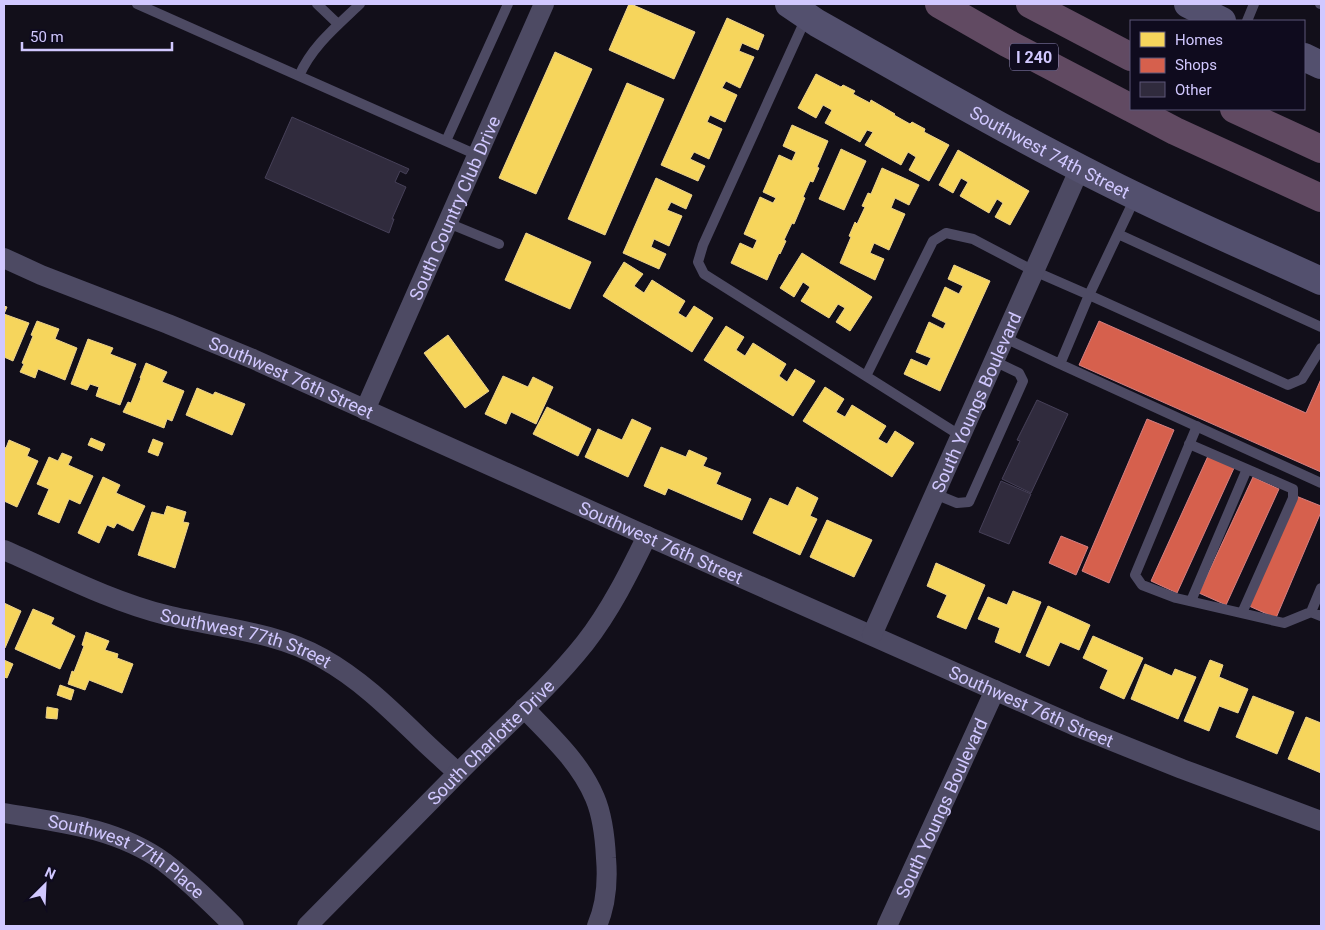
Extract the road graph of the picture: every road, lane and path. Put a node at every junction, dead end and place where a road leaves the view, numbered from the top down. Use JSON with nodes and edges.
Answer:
{"nodes":[{"id":1,"x":138,"y":4,"type":"edge"},
{"id":2,"x":317,"y":4,"type":"edge"},
{"id":3,"x":360,"y":4,"type":"edge"},
{"id":4,"x":508,"y":4,"type":"edge"},
{"id":5,"x":544,"y":4,"type":"edge"},
{"id":6,"x":939,"y":4,"type":"edge"},
{"id":7,"x":1030,"y":4,"type":"edge"},
{"id":8,"x":1188,"y":4,"type":"edge"},
{"id":9,"x":1254,"y":4,"type":"edge"},
{"id":10,"x":798,"y":10,"type":"edge"},
{"id":11,"x":1221,"y":18,"type":"edge"},
{"id":12,"x":1247,"y":20,"type":"edge"},
{"id":13,"x":338,"y":24,"type":"junction"},
{"id":14,"x":1130,"y":56,"type":"edge"},
{"id":15,"x":1305,"y":58,"type":"edge"},
{"id":16,"x":1321,"y":65,"type":"edge"},
{"id":17,"x":299,"y":76,"type":"junction"},
{"id":18,"x":1130,"y":107,"type":"edge"},
{"id":19,"x":1136,"y":110,"type":"edge"},
{"id":20,"x":1236,"y":110,"type":"edge"},
{"id":21,"x":446,"y":140,"type":"junction"},
{"id":22,"x":1321,"y":149,"type":"edge"},
{"id":23,"x":477,"y":154,"type":"junction"},
{"id":24,"x":1080,"y":168,"type":"junction"},
{"id":25,"x":1136,"y":196,"type":"junction"},
{"id":26,"x":1321,"y":198,"type":"edge"},
{"id":27,"x":448,"y":223,"type":"junction"},
{"id":28,"x":1118,"y":234,"type":"junction"},
{"id":29,"x":499,"y":244,"type":"dead end"},
{"id":30,"x":4,"y":258,"type":"edge"},
{"id":31,"x":1034,"y":272,"type":"junction"},
{"id":32,"x":1321,"y":281,"type":"edge"},
{"id":33,"x":1089,"y":295,"type":"junction"},
{"id":34,"x":1321,"y":327,"type":"edge"},
{"id":35,"x":1005,"y":338,"type":"junction"},
{"id":36,"x":1321,"y":348,"type":"edge"},
{"id":37,"x":994,"y":361,"type":"junction"},
{"id":38,"x":1060,"y":364,"type":"junction"},
{"id":39,"x":866,"y":376,"type":"junction"},
{"id":40,"x":365,"y":410,"type":"junction"},
{"id":41,"x":1197,"y":426,"type":"junction"},
{"id":42,"x":961,"y":436,"type":"junction"},
{"id":43,"x":1189,"y":444,"type":"junction"},
{"id":44,"x":1247,"y":469,"type":"junction"},
{"id":45,"x":1321,"y":483,"type":"edge"},
{"id":46,"x":935,"y":494,"type":"junction"},
{"id":47,"x":647,"y":536,"type":"junction"},
{"id":48,"x":4,"y":550,"type":"edge"},
{"id":49,"x":1321,"y":588,"type":"edge"},
{"id":50,"x":1191,"y":601,"type":"junction"},
{"id":51,"x":1311,"y":612,"type":"junction"},
{"id":52,"x":1242,"y":613,"type":"junction"},
{"id":53,"x":1321,"y":616,"type":"edge"},
{"id":54,"x":872,"y":635,"type":"junction"},
{"id":55,"x":995,"y":690,"type":"junction"},
{"id":56,"x":524,"y":708,"type":"junction"},
{"id":57,"x":458,"y":773,"type":"junction"},
{"id":58,"x":4,"y":813,"type":"edge"},
{"id":59,"x":1321,"y":821,"type":"edge"},
{"id":60,"x":234,"y":926,"type":"edge"},
{"id":61,"x":307,"y":926,"type":"edge"},
{"id":62,"x":597,"y":926,"type":"edge"},
{"id":63,"x":887,"y":926,"type":"edge"}],
"edges":[{"from":1,"to":17,"type":"lane"},
{"from":2,"to":13,"type":"lane"},
{"from":3,"to":13,"type":"lane"},
{"from":4,"to":21,"type":"lane"},
{"from":5,"to":23,"type":"street","name":"South Country Club Drive"},
{"from":6,"to":18,"type":"highway","number":"I 240"},
{"from":7,"to":14,"type":"highway","number":"I 240"},
{"from":8,"to":11,"type":"main road"},
{"from":9,"to":12,"type":"lane"},
{"from":10,"to":24,"type":"main road","name":"Southwest 74th Street"},
{"from":10,"to":39,"type":"lane"},
{"from":13,"to":17,"type":"lane"},
{"from":15,"to":16,"type":"main road"},
{"from":17,"to":21,"type":"lane"},
{"from":19,"to":26,"type":"highway","number":"I 240"},
{"from":20,"to":22,"type":"highway"},
{"from":21,"to":23,"type":"lane"},
{"from":23,"to":27,"type":"street","name":"South Country Club Drive"},
{"from":24,"to":25,"type":"main road","name":"Southwest 74th Street"},
{"from":24,"to":31,"type":"street","name":"South Youngs Boulevard"},
{"from":25,"to":28,"type":"lane"},
{"from":25,"to":32,"type":"main road","name":"Southwest 74th Street"},
{"from":27,"to":29,"type":"lane"},
{"from":27,"to":40,"type":"street","name":"South Country Club Drive"},
{"from":28,"to":33,"type":"lane"},
{"from":28,"to":34,"type":"lane"},
{"from":30,"to":40,"type":"street","name":"Southwest 76th Street"},
{"from":31,"to":33,"type":"lane"},
{"from":31,"to":35,"type":"street","name":"South Youngs Boulevard"},
{"from":31,"to":39,"type":"lane"},
{"from":33,"to":36,"type":"lane"},
{"from":33,"to":38,"type":"lane"},
{"from":35,"to":37,"type":"street","name":"South Youngs Boulevard"},
{"from":35,"to":38,"type":"lane"},
{"from":37,"to":42,"type":"street","name":"South Youngs Boulevard"},
{"from":37,"to":46,"type":"lane"},
{"from":38,"to":41,"type":"lane"},
{"from":39,"to":42,"type":"lane"},
{"from":40,"to":47,"type":"street","name":"Southwest 76th Street"},
{"from":41,"to":43,"type":"lane"},
{"from":41,"to":45,"type":"lane"},
{"from":42,"to":46,"type":"street","name":"South Youngs Boulevard"},
{"from":43,"to":44,"type":"lane"},
{"from":43,"to":50,"type":"lane"},
{"from":44,"to":50,"type":"lane"},
{"from":44,"to":52,"type":"lane"},
{"from":46,"to":54,"type":"street","name":"South Youngs Boulevard"},
{"from":47,"to":54,"type":"street","name":"Southwest 76th Street"},
{"from":47,"to":56,"type":"street","name":"South Charlotte Drive"},
{"from":48,"to":57,"type":"street","name":"Southwest 77th Street"},
{"from":49,"to":51,"type":"lane"},
{"from":50,"to":52,"type":"lane"},
{"from":51,"to":52,"type":"lane"},
{"from":51,"to":53,"type":"lane"},
{"from":54,"to":55,"type":"street","name":"Southwest 76th Street"},
{"from":55,"to":59,"type":"street","name":"Southwest 76th Street"},
{"from":55,"to":63,"type":"street","name":"South Youngs Boulevard"},
{"from":56,"to":57,"type":"street","name":"South Charlotte Drive"},
{"from":56,"to":62,"type":"street"},
{"from":57,"to":61,"type":"street","name":"South Charlotte Drive"},
{"from":58,"to":60,"type":"street","name":"Southwest 77th Place"}]}
